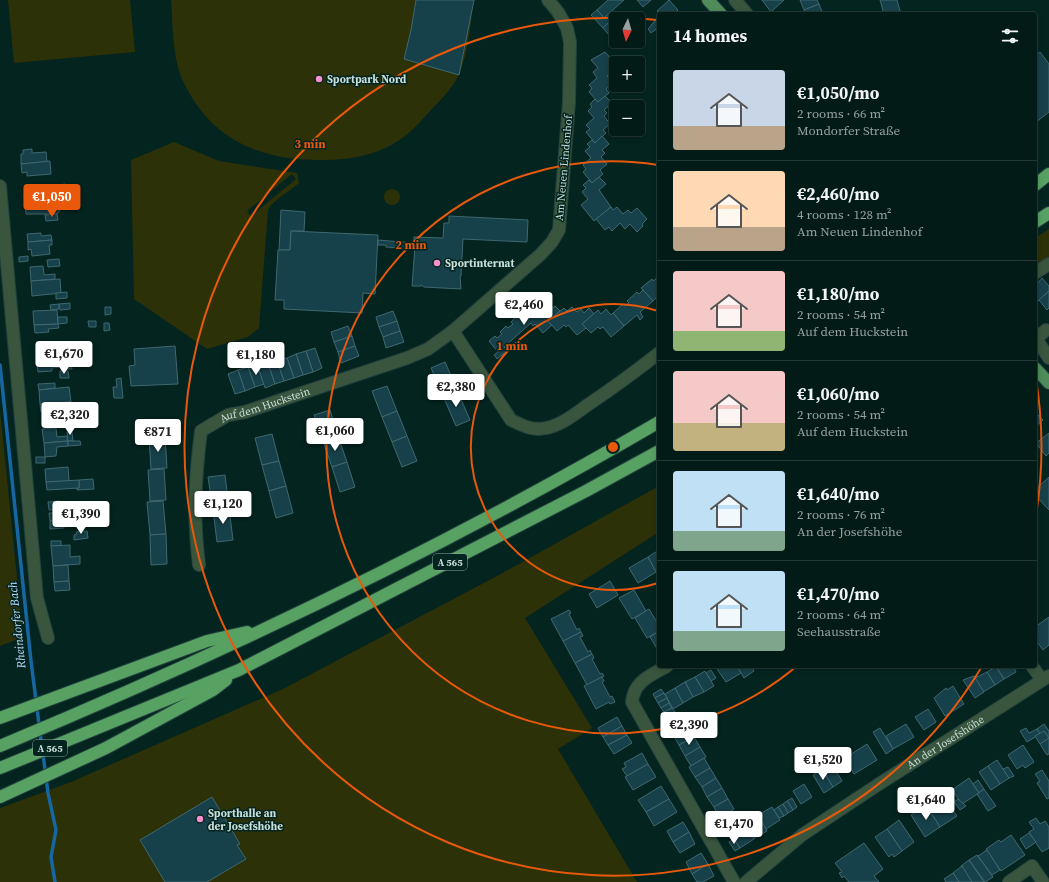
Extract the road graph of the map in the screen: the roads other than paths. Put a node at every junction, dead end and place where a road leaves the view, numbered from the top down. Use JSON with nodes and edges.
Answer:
{"nodes":[{"id":1,"x":548,"y":0,"type":"edge"},
{"id":2,"x":708,"y":0,"type":"edge"},
{"id":3,"x":733,"y":0,"type":"edge"},
{"id":4,"x":719,"y":12,"type":"edge"},
{"id":5,"x":721,"y":12,"type":"edge"},
{"id":6,"x":745,"y":12,"type":"edge"},
{"id":7,"x":1049,"y":174,"type":"edge"},
{"id":8,"x":1049,"y":182,"type":"edge"},
{"id":9,"x":1037,"y":183,"type":"edge"},
{"id":10,"x":0,"y":186,"type":"edge"},
{"id":11,"x":1037,"y":190,"type":"edge"},
{"id":12,"x":1049,"y":213,"type":"edge"},
{"id":13,"x":1037,"y":221,"type":"edge"},
{"id":14,"x":1049,"y":264,"type":"edge"},
{"id":15,"x":1037,"y":272,"type":"edge"},
{"id":16,"x":1046,"y":330,"type":"dead end"},
{"id":17,"x":453,"y":331,"type":"junction"},
{"id":18,"x":1037,"y":338,"type":"edge"},
{"id":19,"x":1037,"y":340,"type":"edge"},
{"id":20,"x":657,"y":355,"type":"edge"},
{"id":21,"x":1049,"y":358,"type":"edge"},
{"id":22,"x":1037,"y":370,"type":"edge"},
{"id":23,"x":1049,"y":383,"type":"edge"},
{"id":24,"x":657,"y":423,"type":"edge"},
{"id":25,"x":657,"y":452,"type":"edge"},
{"id":26,"x":199,"y":565,"type":"dead end"},
{"id":27,"x":272,"y":626,"type":"junction"},
{"id":28,"x":48,"y":638,"type":"dead end"},
{"id":29,"x":663,"y":668,"type":"edge"},
{"id":30,"x":1034,"y":668,"type":"edge"},
{"id":31,"x":239,"y":670,"type":"junction"},
{"id":32,"x":1046,"y":678,"type":"edge"},
{"id":33,"x":0,"y":718,"type":"edge"},
{"id":34,"x":0,"y":746,"type":"edge"},
{"id":35,"x":0,"y":768,"type":"edge"},
{"id":36,"x":1,"y":796,"type":"edge"},
{"id":37,"x":734,"y":882,"type":"edge"},
{"id":38,"x":746,"y":882,"type":"edge"},
{"id":39,"x":1009,"y":882,"type":"edge"},
{"id":40,"x":1044,"y":882,"type":"edge"}],
"edges":[{"from":1,"to":17,"type":"street","name":"Am Neuen Lindenhof"},
{"from":2,"to":4,"type":"main road"},
{"from":3,"to":5,"type":"street"},
{"from":3,"to":6,"type":"street"},
{"from":7,"to":9,"type":"highway"},
{"from":8,"to":11,"type":"highway"},
{"from":10,"to":28,"type":"street"},
{"from":12,"to":13,"type":"highway"},
{"from":14,"to":15,"type":"street"},
{"from":16,"to":18,"type":"street"},
{"from":17,"to":20,"type":"street"},
{"from":17,"to":26,"type":"street","name":"Auf dem Huckstein"},
{"from":19,"to":21,"type":"street"},
{"from":22,"to":23,"type":"main road"},
{"from":24,"to":27,"type":"highway","number":"A 565"},
{"from":25,"to":31,"type":"highway","number":"A 565"},
{"from":27,"to":33,"type":"highway"},
{"from":27,"to":34,"type":"highway","number":"A 565"},
{"from":29,"to":37,"type":"street"},
{"from":30,"to":32,"type":"street"},
{"from":31,"to":35,"type":"highway","number":"A 565"},
{"from":31,"to":36,"type":"highway"},
{"from":32,"to":38,"type":"street","name":"An der Josefshöhe"},
{"from":39,"to":40,"type":"street"}]}
